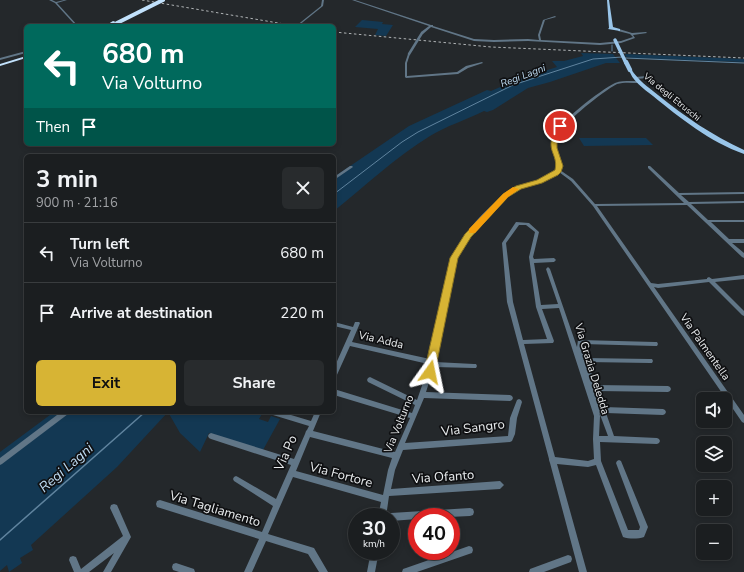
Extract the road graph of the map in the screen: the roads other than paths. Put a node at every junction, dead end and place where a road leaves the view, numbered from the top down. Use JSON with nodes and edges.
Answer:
{"nodes":[{"id":1,"x":50,"y":0,"type":"edge"},
{"id":2,"x":60,"y":0,"type":"edge"},
{"id":3,"x":65,"y":0,"type":"edge"},
{"id":4,"x":162,"y":0,"type":"edge"},
{"id":5,"x":323,"y":0,"type":"edge"},
{"id":6,"x":353,"y":0,"type":"edge"},
{"id":7,"x":608,"y":0,"type":"edge"},
{"id":8,"x":56,"y":3,"type":"junction"},
{"id":9,"x":555,"y":17,"type":"dead end"},
{"id":10,"x":75,"y":24,"type":"edge"},
{"id":11,"x":112,"y":24,"type":"edge"},
{"id":12,"x":300,"y":24,"type":"edge"},
{"id":13,"x":432,"y":25,"type":"junction"},
{"id":14,"x":614,"y":30,"type":"junction"},
{"id":15,"x":646,"y":33,"type":"dead end"},
{"id":16,"x":632,"y":34,"type":"junction"},
{"id":17,"x":540,"y":40,"type":"junction"},
{"id":18,"x":24,"y":52,"type":"edge"},
{"id":19,"x":0,"y":58,"type":"edge"},
{"id":20,"x":24,"y":59,"type":"edge"},
{"id":21,"x":482,"y":63,"type":"dead end"},
{"id":22,"x":0,"y":66,"type":"edge"},
{"id":23,"x":646,"y":77,"type":"dead end"},
{"id":24,"x":637,"y":82,"type":"junction"},
{"id":25,"x":744,"y":152,"type":"edge"},
{"id":26,"x":351,"y":167,"type":"dead end"},
{"id":27,"x":649,"y":167,"type":"dead end"},
{"id":28,"x":558,"y":171,"type":"junction"},
{"id":29,"x":336,"y":178,"type":"edge"},
{"id":30,"x":744,"y":193,"type":"edge"},
{"id":31,"x":677,"y":194,"type":"junction"},
{"id":32,"x":744,"y":202,"type":"edge"},
{"id":33,"x":687,"y":204,"type":"junction"},
{"id":34,"x":594,"y":205,"type":"junction"},
{"id":35,"x":744,"y":221,"type":"edge"},
{"id":36,"x":706,"y":222,"type":"junction"},
{"id":37,"x":728,"y":241,"type":"junction"},
{"id":38,"x":744,"y":241,"type":"edge"},
{"id":39,"x":744,"y":256,"type":"edge"},
{"id":40,"x":554,"y":260,"type":"dead end"},
{"id":41,"x":532,"y":261,"type":"junction"},
{"id":42,"x":548,"y":270,"type":"dead end"},
{"id":43,"x":744,"y":276,"type":"edge"},
{"id":44,"x":709,"y":279,"type":"junction"},
{"id":45,"x":651,"y":285,"type":"junction"},
{"id":46,"x":561,"y":306,"type":"junction"},
{"id":47,"x":539,"y":307,"type":"junction"},
{"id":48,"x":744,"y":314,"type":"edge"},
{"id":49,"x":357,"y":323,"type":"dead end"},
{"id":50,"x":336,"y":324,"type":"edge"},
{"id":51,"x":354,"y":329,"type":"junction"},
{"id":52,"x":521,"y":342,"type":"junction"},
{"id":53,"x":348,"y":343,"type":"junction"},
{"id":54,"x":655,"y":344,"type":"dead end"},
{"id":55,"x":583,"y":360,"type":"junction"},
{"id":56,"x":650,"y":361,"type":"dead end"},
{"id":57,"x":432,"y":363,"type":"junction"},
{"id":58,"x":474,"y":366,"type":"dead end"},
{"id":59,"x":336,"y":370,"type":"edge"},
{"id":60,"x":370,"y":380,"type":"dead end"},
{"id":61,"x":593,"y":388,"type":"junction"},
{"id":62,"x":668,"y":389,"type":"dead end"},
{"id":63,"x":336,"y":393,"type":"edge"},
{"id":64,"x":423,"y":395,"type":"junction"},
{"id":65,"x":510,"y":398,"type":"dead end"},
{"id":66,"x":519,"y":402,"type":"dead end"},
{"id":67,"x":419,"y":404,"type":"junction"},
{"id":68,"x":601,"y":410,"type":"junction"},
{"id":69,"x":663,"y":412,"type":"dead end"},
{"id":70,"x":63,"y":414,"type":"edge"},
{"id":71,"x":278,"y":414,"type":"edge"},
{"id":72,"x":317,"y":414,"type":"edge"},
{"id":73,"x":414,"y":416,"type":"junction"},
{"id":74,"x":744,"y":420,"type":"edge"},
{"id":75,"x":312,"y":424,"type":"junction"},
{"id":76,"x":308,"y":432,"type":"junction"},
{"id":77,"x":211,"y":436,"type":"dead end"},
{"id":78,"x":596,"y":439,"type":"junction"},
{"id":79,"x":612,"y":439,"type":"junction"},
{"id":80,"x":657,"y":441,"type":"dead end"},
{"id":81,"x":401,"y":447,"type":"junction"},
{"id":82,"x":397,"y":456,"type":"junction"},
{"id":83,"x":552,"y":460,"type":"junction"},
{"id":84,"x":598,"y":461,"type":"junction"},
{"id":85,"x":0,"y":462,"type":"edge"},
{"id":86,"x":295,"y":463,"type":"junction"},
{"id":87,"x":619,"y":463,"type":"dead end"},
{"id":88,"x":291,"y":473,"type":"junction"},
{"id":89,"x":236,"y":479,"type":"dead end"},
{"id":90,"x":500,"y":485,"type":"dead end"},
{"id":91,"x":386,"y":496,"type":"junction"},
{"id":92,"x":160,"y":504,"type":"dead end"},
{"id":93,"x":277,"y":504,"type":"junction"},
{"id":94,"x":114,"y":508,"type":"dead end"},
{"id":95,"x":384,"y":508,"type":"edge"},
{"id":96,"x":470,"y":512,"type":"dead end"},
{"id":97,"x":400,"y":517,"type":"edge"},
{"id":98,"x":263,"y":536,"type":"junction"},
{"id":99,"x":127,"y":538,"type":"junction"},
{"id":100,"x":468,"y":550,"type":"dead end"},
{"id":101,"x":568,"y":559,"type":"dead end"},
{"id":102,"x":73,"y":560,"type":"dead end"},
{"id":103,"x":373,"y":560,"type":"edge"},
{"id":104,"x":176,"y":567,"type":"dead end"},
{"id":105,"x":78,"y":572,"type":"edge"},
{"id":106,"x":83,"y":572,"type":"edge"},
{"id":107,"x":106,"y":572,"type":"edge"},
{"id":108,"x":191,"y":572,"type":"edge"},
{"id":109,"x":248,"y":572,"type":"edge"},
{"id":110,"x":324,"y":572,"type":"edge"},
{"id":111,"x":371,"y":572,"type":"edge"},
{"id":112,"x":406,"y":572,"type":"edge"},
{"id":113,"x":533,"y":572,"type":"edge"},
{"id":114,"x":583,"y":572,"type":"edge"}],
"edges":[{"from":1,"to":8,"type":"street"},
{"from":2,"to":3,"type":"street"},
{"from":3,"to":8,"type":"street"},
{"from":4,"to":11,"type":"highway","bridge":true},
{"from":5,"to":12,"type":"street"},
{"from":6,"to":13,"type":"street"},
{"from":7,"to":14,"type":"main road","name":"Via degli Etruschi"},
{"from":8,"to":10,"type":"street"},
{"from":9,"to":17,"type":"street"},
{"from":13,"to":17,"type":"street"},
{"from":13,"to":21,"type":"street","bridge":true},
{"from":14,"to":16,"type":"street"},
{"from":14,"to":24,"type":"main road","name":"Via degli Etruschi","bridge":true},
{"from":15,"to":16,"type":"street"},
{"from":16,"to":17,"type":"street"},
{"from":18,"to":19,"type":"street"},
{"from":20,"to":22,"type":"highway"},
{"from":23,"to":24,"type":"street"},
{"from":24,"to":25,"type":"main road","name":"Via degli Etruschi"},
{"from":24,"to":28,"type":"street"},
{"from":26,"to":29,"type":"street"},
{"from":27,"to":31,"type":"street"},
{"from":28,"to":34,"type":"street","name":"Via Palmentella"},
{"from":28,"to":57,"type":"street","name":"Via Volturno"},
{"from":30,"to":31,"type":"street"},
{"from":31,"to":33,"type":"street"},
{"from":32,"to":33,"type":"street"},
{"from":33,"to":34,"type":"street"},
{"from":33,"to":36,"type":"street"},
{"from":34,"to":45,"type":"street","name":"Via Palmentella"},
{"from":35,"to":36,"type":"street"},
{"from":36,"to":37,"type":"street"},
{"from":37,"to":38,"type":"street"},
{"from":37,"to":39,"type":"street"},
{"from":40,"to":41,"type":"street"},
{"from":41,"to":47,"type":"street"},
{"from":41,"to":52,"type":"street"},
{"from":42,"to":46,"type":"street","name":"Via Grazia Deledda"},
{"from":43,"to":44,"type":"street"},
{"from":44,"to":45,"type":"street"},
{"from":44,"to":48,"type":"street"},
{"from":45,"to":74,"type":"street","name":"Via Palmentella"},
{"from":46,"to":47,"type":"street"},
{"from":46,"to":78,"type":"street","name":"Via Grazia Deledda"},
{"from":47,"to":52,"type":"street"},
{"from":49,"to":51,"type":"street"},
{"from":50,"to":51,"type":"street"},
{"from":51,"to":53,"type":"street"},
{"from":52,"to":83,"type":"street"},
{"from":53,"to":57,"type":"street","name":"Via Adda"},
{"from":53,"to":59,"type":"street"},
{"from":54,"to":55,"type":"street"},
{"from":55,"to":56,"type":"street"},
{"from":55,"to":61,"type":"street"},
{"from":57,"to":58,"type":"street","name":"Via Adda"},
{"from":57,"to":64,"type":"street","name":"Via Volturno"},
{"from":60,"to":67,"type":"street"},
{"from":61,"to":62,"type":"street"},
{"from":61,"to":68,"type":"street"},
{"from":63,"to":73,"type":"street"},
{"from":64,"to":65,"type":"street"},
{"from":64,"to":67,"type":"street","name":"Via Volturno"},
{"from":66,"to":81,"type":"street","name":"Via Sangro"},
{"from":67,"to":73,"type":"street","name":"Via Volturno"},
{"from":68,"to":69,"type":"street"},
{"from":68,"to":79,"type":"street"},
{"from":70,"to":85,"type":"street"},
{"from":71,"to":75,"type":"street"},
{"from":72,"to":75,"type":"street","name":"Via Po"},
{"from":73,"to":81,"type":"street","name":"Via Volturno"},
{"from":75,"to":76,"type":"street","name":"Via Po"},
{"from":76,"to":82,"type":"street"},
{"from":76,"to":86,"type":"street","name":"Via Po"},
{"from":77,"to":86,"type":"street"},
{"from":78,"to":79,"type":"street"},
{"from":78,"to":84,"type":"street","name":"Via Grazia Deledda"},
{"from":79,"to":80,"type":"street"},
{"from":81,"to":82,"type":"street","name":"Via Volturno"},
{"from":82,"to":91,"type":"street","name":"Via Volturno"},
{"from":83,"to":84,"type":"street"},
{"from":83,"to":114,"type":"street"},
{"from":84,"to":87,"type":"street","name":"Via Grazia Deledda"},
{"from":86,"to":88,"type":"street","name":"Via Po"},
{"from":88,"to":91,"type":"street","name":"Via Fortore"},
{"from":88,"to":93,"type":"street","name":"Via Po"},
{"from":89,"to":93,"type":"street"},
{"from":90,"to":91,"type":"street","name":"Via Ofanto"},
{"from":91,"to":95,"type":"street","name":"Via Volturno"},
{"from":92,"to":98,"type":"street","name":"Via Tagliamento"},
{"from":93,"to":98,"type":"street","name":"Via Po"},
{"from":94,"to":99,"type":"street"},
{"from":96,"to":97,"type":"street"},
{"from":98,"to":109,"type":"street","name":"Via Po"},
{"from":98,"to":110,"type":"street","name":"Via Tagliamento"},
{"from":99,"to":106,"type":"street"},
{"from":99,"to":107,"type":"street"},
{"from":100,"to":112,"type":"street"},
{"from":101,"to":113,"type":"street"},
{"from":102,"to":105,"type":"street"},
{"from":103,"to":111,"type":"street"},
{"from":104,"to":108,"type":"street"}]}
